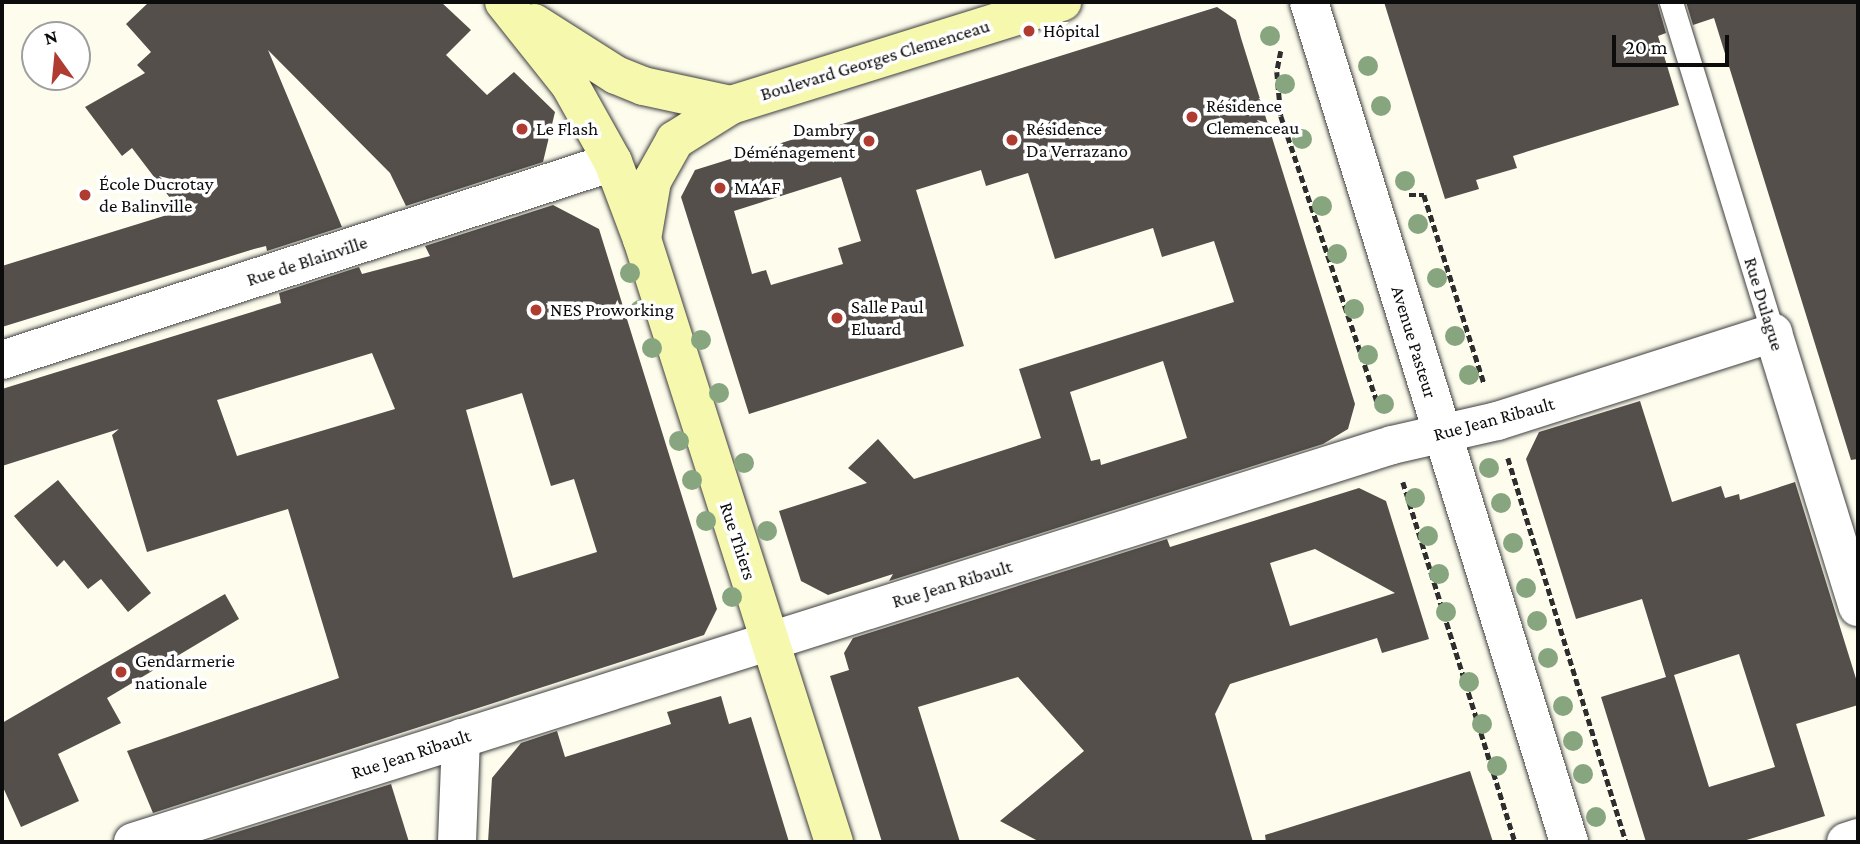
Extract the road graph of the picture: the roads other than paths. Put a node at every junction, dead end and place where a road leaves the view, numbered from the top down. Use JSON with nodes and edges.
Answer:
{"nodes":[{"id":1,"x":1062,"y":2,"type":"edge"},
{"id":2,"x":1308,"y":2,"type":"edge"},
{"id":3,"x":1671,"y":2,"type":"edge"},
{"id":4,"x":510,"y":7,"type":"edge"},
{"id":5,"x":731,"y":105,"type":"junction"},
{"id":6,"x":612,"y":162,"type":"junction"},
{"id":7,"x":642,"y":239,"type":"junction"},
{"id":8,"x":1773,"y":333,"type":"junction"},
{"id":9,"x":2,"y":360,"type":"edge"},
{"id":10,"x":1443,"y":433,"type":"junction"},
{"id":11,"x":1858,"y":607,"type":"edge"},
{"id":12,"x":770,"y":641,"type":"junction"},
{"id":13,"x":461,"y":738,"type":"junction"},
{"id":14,"x":1858,"y":838,"type":"edge"},
{"id":15,"x":133,"y":842,"type":"edge"},
{"id":16,"x":457,"y":842,"type":"edge"},
{"id":17,"x":834,"y":842,"type":"edge"},
{"id":18,"x":1569,"y":842,"type":"edge"},
{"id":19,"x":1846,"y":842,"type":"edge"}],
"edges":[{"from":1,"to":5,"type":"main road","name":"Boulevard Georges Clemenceau"},
{"from":2,"to":10,"type":"street","name":"Avenue Pasteur"},
{"from":3,"to":8,"type":"lane","name":"Rue Dulague"},
{"from":4,"to":5,"type":"main road","name":"Boulevard Georges Clemenceau"},
{"from":4,"to":6,"type":"main road","name":"Rue Thiers"},
{"from":5,"to":7,"type":"main road","name":"Rue Thiers"},
{"from":6,"to":7,"type":"main road","name":"Rue Thiers"},
{"from":6,"to":9,"type":"street","name":"Rue de Blainville"},
{"from":7,"to":12,"type":"main road","name":"Rue Thiers"},
{"from":8,"to":10,"type":"street","name":"Rue Jean Ribault"},
{"from":8,"to":11,"type":"street","name":"Rue Dulague"},
{"from":10,"to":12,"type":"street","name":"Rue Jean Ribault"},
{"from":10,"to":18,"type":"street","name":"Avenue Pasteur"},
{"from":12,"to":13,"type":"street","name":"Rue Jean Ribault"},
{"from":12,"to":17,"type":"main road","name":"Rue Thiers"},
{"from":13,"to":15,"type":"street","name":"Rue Jean Ribault"},
{"from":13,"to":16,"type":"street"},
{"from":14,"to":19,"type":"street"}]}
